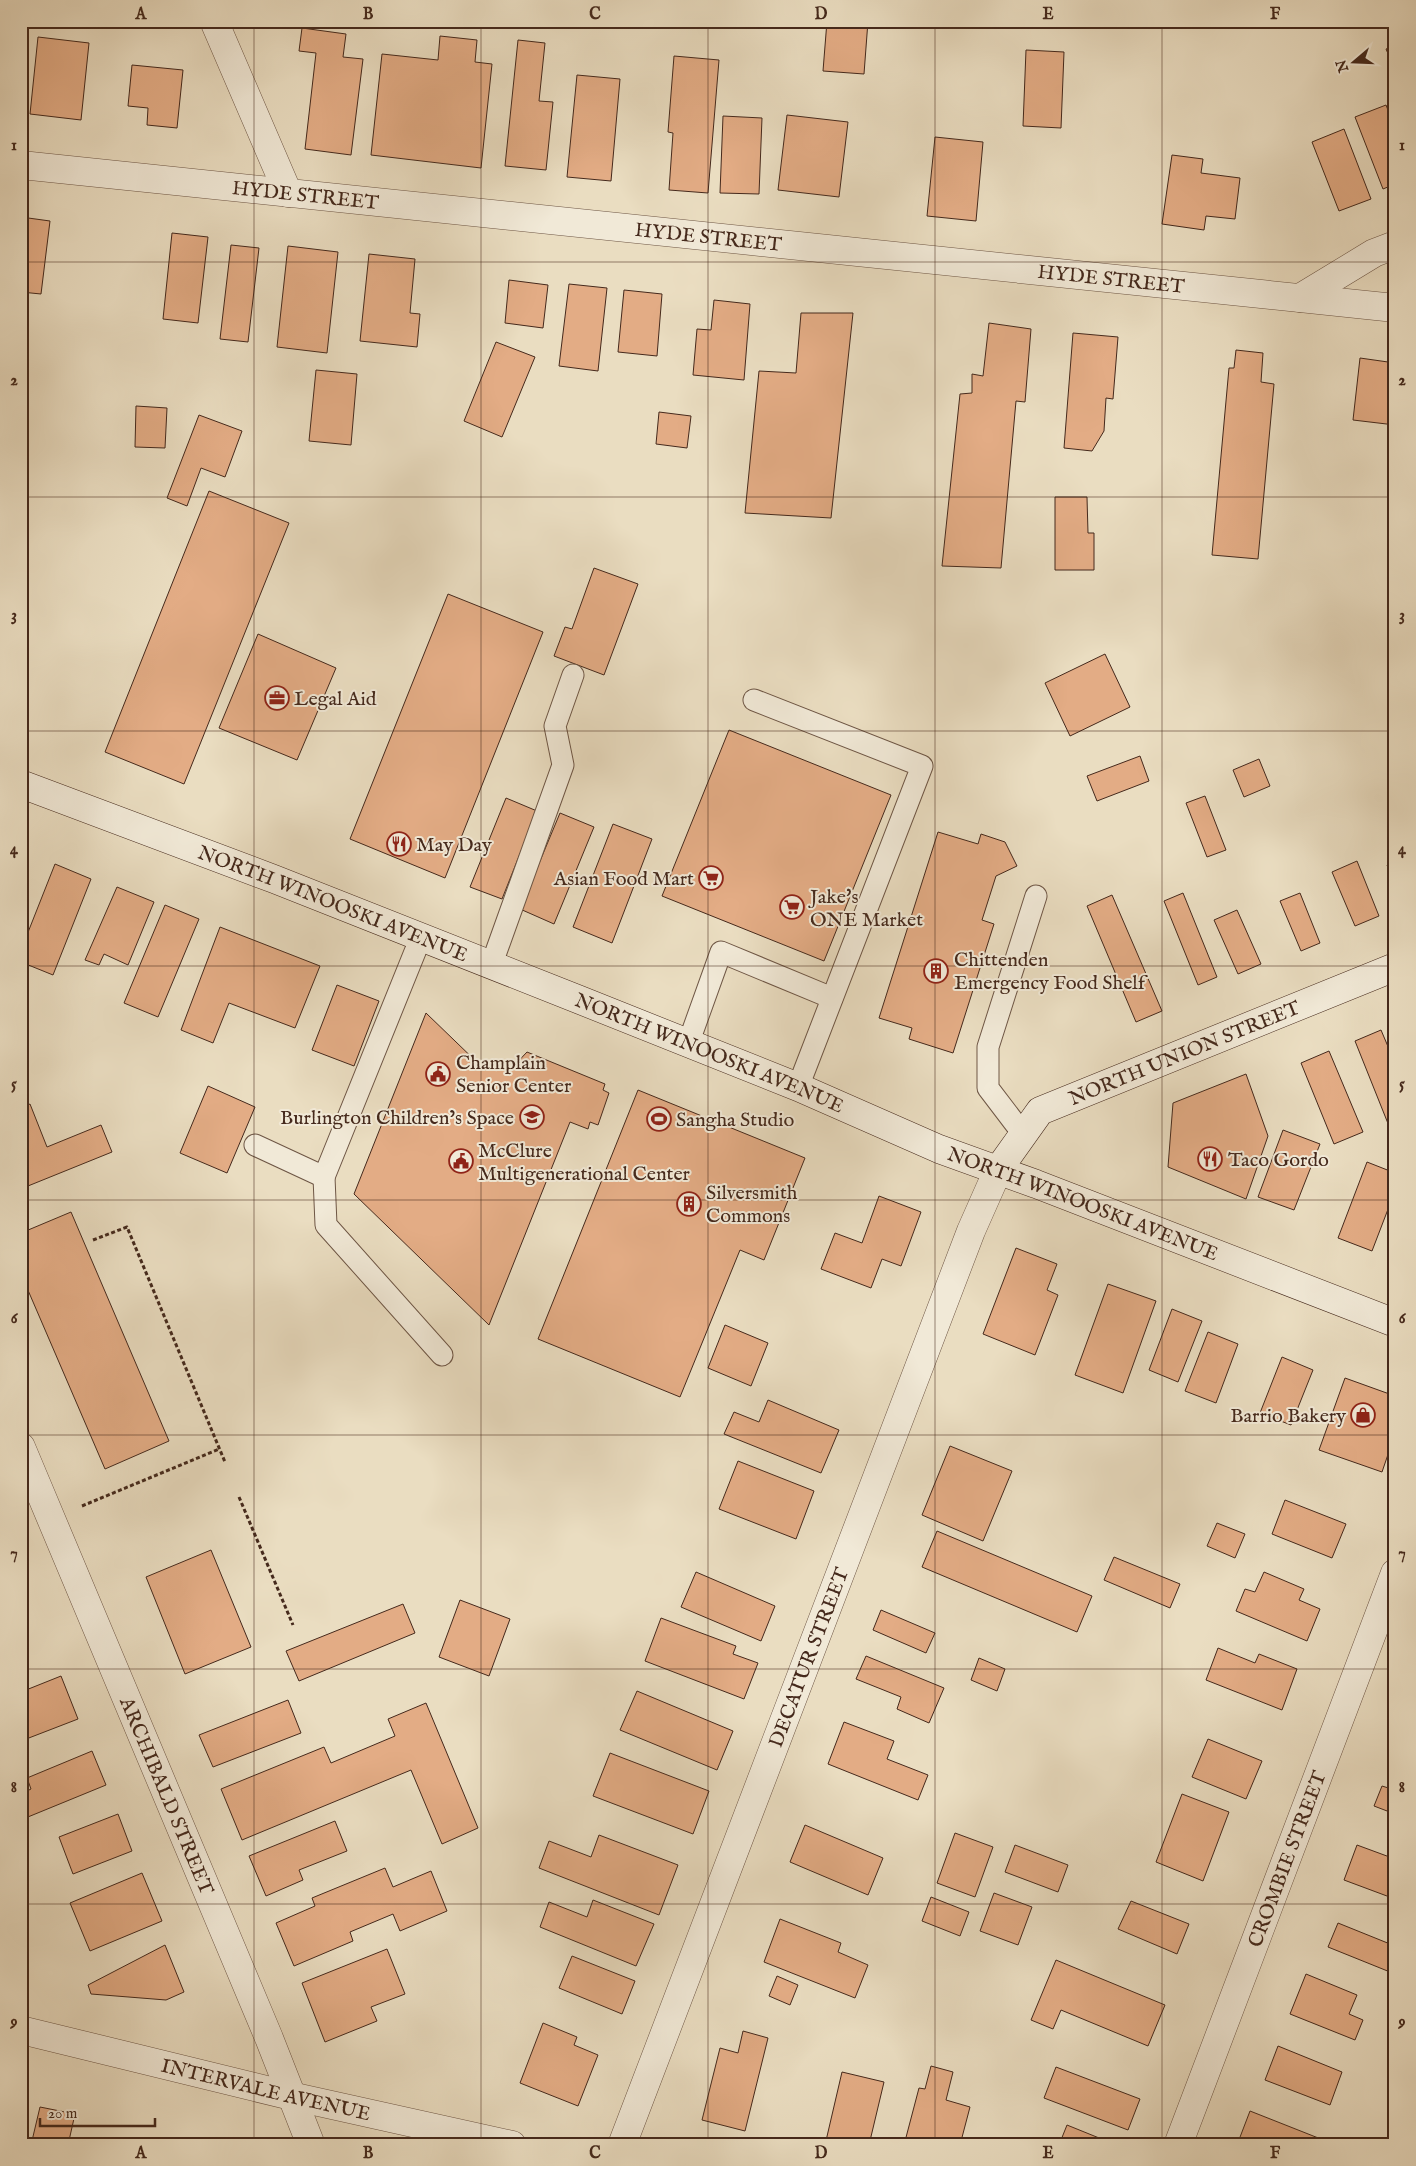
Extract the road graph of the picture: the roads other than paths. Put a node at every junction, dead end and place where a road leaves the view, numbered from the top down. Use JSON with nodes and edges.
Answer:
{"nodes":[{"id":1,"x":214,"y":21,"type":"edge"},
{"id":2,"x":21,"y":165,"type":"edge"},
{"id":3,"x":288,"y":193,"type":"junction"},
{"id":4,"x":1395,"y":245,"type":"edge"},
{"id":5,"x":1300,"y":298,"type":"junction"},
{"id":6,"x":1395,"y":308,"type":"edge"},
{"id":7,"x":573,"y":675,"type":"dead end"},
{"id":8,"x":754,"y":700,"type":"dead end"},
{"id":9,"x":21,"y":784,"type":"edge"},
{"id":10,"x":1036,"y":896,"type":"dead end"},
{"id":11,"x":421,"y":937,"type":"junction"},
{"id":12,"x":491,"y":966,"type":"junction"},
{"id":13,"x":1395,"y":967,"type":"edge"},
{"id":14,"x":832,"y":998,"type":"junction"},
{"id":15,"x":688,"y":1044,"type":"junction"},
{"id":16,"x":798,"y":1087,"type":"junction"},
{"id":17,"x":1023,"y":1134,"type":"junction"},
{"id":18,"x":255,"y":1145,"type":"dead end"},
{"id":19,"x":998,"y":1170,"type":"junction"},
{"id":20,"x":324,"y":1177,"type":"junction"},
{"id":21,"x":1395,"y":1323,"type":"edge"},
{"id":22,"x":442,"y":1355,"type":"dead end"},
{"id":23,"x":21,"y":1447,"type":"edge"},
{"id":24,"x":1395,"y":1573,"type":"edge"},
{"id":25,"x":21,"y":2030,"type":"edge"},
{"id":26,"x":292,"y":2096,"type":"junction"},
{"id":27,"x":311,"y":2145,"type":"edge"},
{"id":28,"x":512,"y":2145,"type":"edge"},
{"id":29,"x":622,"y":2145,"type":"edge"},
{"id":30,"x":1178,"y":2145,"type":"edge"}],
"edges":[{"from":1,"to":3,"type":"street"},
{"from":2,"to":3,"type":"street","name":"HYDE STREET"},
{"from":3,"to":5,"type":"street","name":"HYDE STREET"},
{"from":4,"to":5,"type":"street"},
{"from":5,"to":6,"type":"street","name":"HYDE STREET"},
{"from":7,"to":12,"type":"lane"},
{"from":8,"to":14,"type":"lane"},
{"from":9,"to":11,"type":"street","name":"NORTH WINOOSKI AVENUE"},
{"from":10,"to":17,"type":"lane"},
{"from":11,"to":12,"type":"street","name":"NORTH WINOOSKI AVENUE"},
{"from":11,"to":20,"type":"lane"},
{"from":12,"to":15,"type":"street","name":"NORTH WINOOSKI AVENUE"},
{"from":13,"to":17,"type":"street","name":"NORTH UNION STREET"},
{"from":14,"to":15,"type":"lane"},
{"from":14,"to":16,"type":"lane"},
{"from":15,"to":16,"type":"street","name":"NORTH WINOOSKI AVENUE"},
{"from":16,"to":19,"type":"street","name":"NORTH WINOOSKI AVENUE"},
{"from":17,"to":19,"type":"street","name":"NORTH UNION STREET"},
{"from":18,"to":20,"type":"lane"},
{"from":19,"to":21,"type":"street","name":"NORTH WINOOSKI AVENUE"},
{"from":19,"to":29,"type":"street","name":"DECATUR STREET"},
{"from":20,"to":22,"type":"lane"},
{"from":23,"to":26,"type":"street","name":"ARCHIBALD STREET"},
{"from":24,"to":30,"type":"street","name":"CROMBIE STREET"},
{"from":25,"to":26,"type":"street","name":"INTERVALE AVENUE"},
{"from":26,"to":27,"type":"street","name":"ARCHIBALD STREET"},
{"from":26,"to":28,"type":"street","name":"INTERVALE AVENUE"}]}
